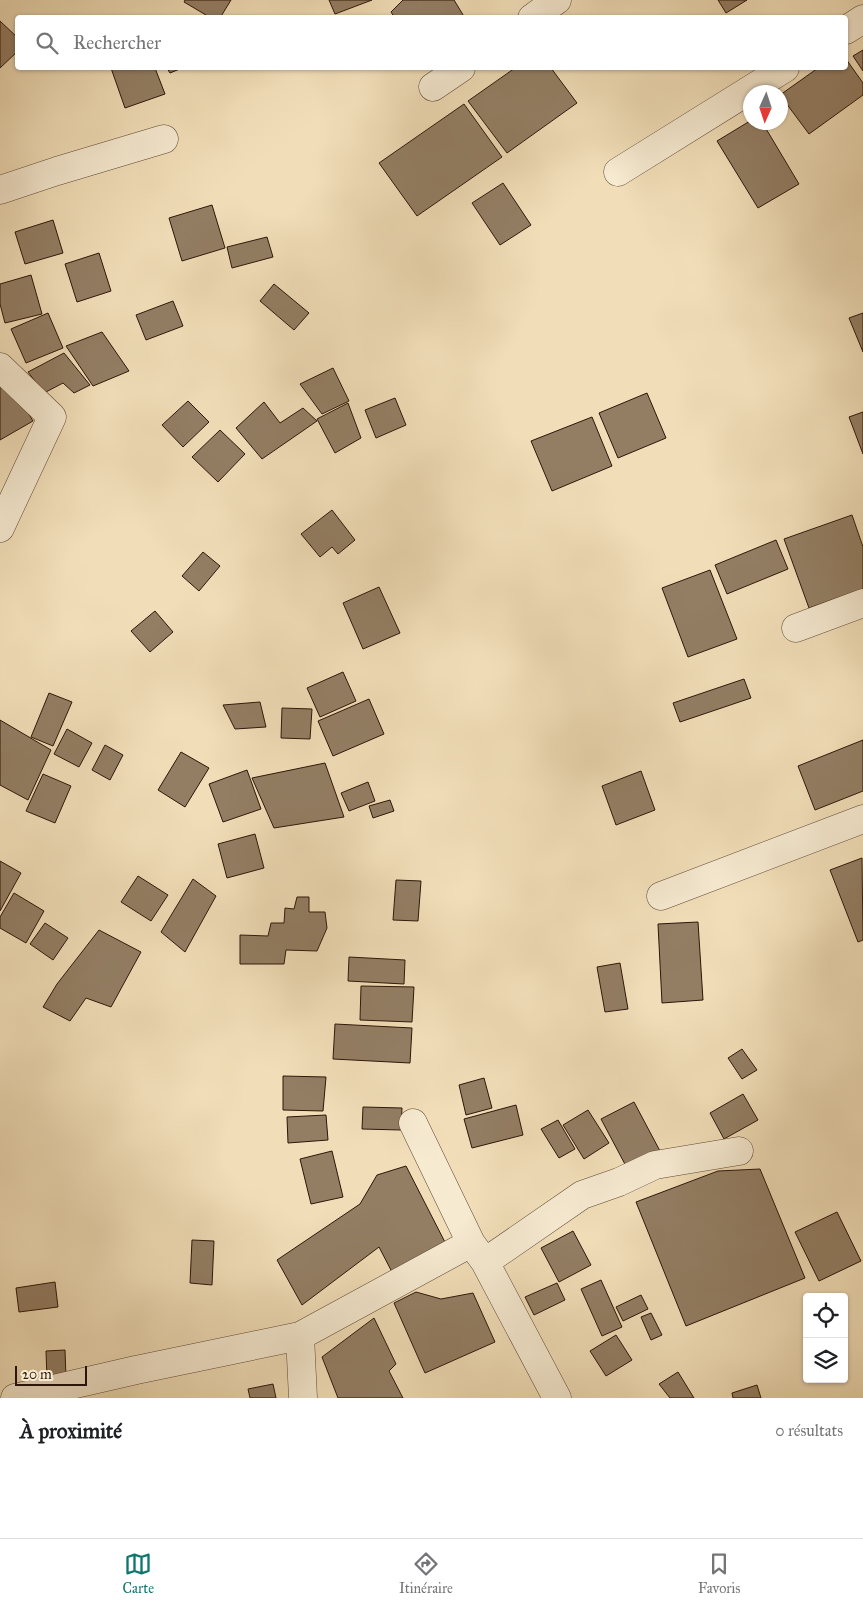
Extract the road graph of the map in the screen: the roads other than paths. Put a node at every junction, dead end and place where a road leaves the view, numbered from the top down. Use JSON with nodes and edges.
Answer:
{"nodes":[{"id":1,"x":557,"y":0,"type":"edge"},
{"id":2,"x":536,"y":15,"type":"edge"},
{"id":3,"x":863,"y":19,"type":"edge"},
{"id":4,"x":848,"y":29,"type":"edge"},
{"id":5,"x":458,"y":70,"type":"edge"},
{"id":6,"x":782,"y":70,"type":"edge"},
{"id":7,"x":432,"y":88,"type":"dead end"},
{"id":8,"x":164,"y":139,"type":"dead end"},
{"id":9,"x":618,"y":172,"type":"dead end"},
{"id":10,"x":0,"y":190,"type":"edge"},
{"id":11,"x":0,"y":367,"type":"edge"},
{"id":12,"x":0,"y":528,"type":"edge"},
{"id":13,"x":863,"y":603,"type":"edge"},
{"id":14,"x":796,"y":628,"type":"dead end"},
{"id":15,"x":863,"y":819,"type":"edge"},
{"id":16,"x":661,"y":896,"type":"dead end"},
{"id":17,"x":413,"y":1123,"type":"dead end"},
{"id":18,"x":739,"y":1152,"type":"dead end"},
{"id":19,"x":478,"y":1253,"type":"junction"},
{"id":20,"x":300,"y":1336,"type":"junction"},
{"id":21,"x":14,"y":1398,"type":"edge"},
{"id":22,"x":304,"y":1398,"type":"edge"},
{"id":23,"x":557,"y":1398,"type":"edge"}],
"edges":[{"from":1,"to":2,"type":"street"},
{"from":3,"to":4,"type":"street"},
{"from":5,"to":7,"type":"street"},
{"from":6,"to":9,"type":"street"},
{"from":8,"to":10,"type":"street"},
{"from":11,"to":12,"type":"street"},
{"from":13,"to":14,"type":"street"},
{"from":15,"to":16,"type":"street"},
{"from":17,"to":19,"type":"street"},
{"from":18,"to":19,"type":"street"},
{"from":19,"to":20,"type":"street"},
{"from":19,"to":23,"type":"street"},
{"from":20,"to":21,"type":"street"},
{"from":20,"to":22,"type":"street"}]}
